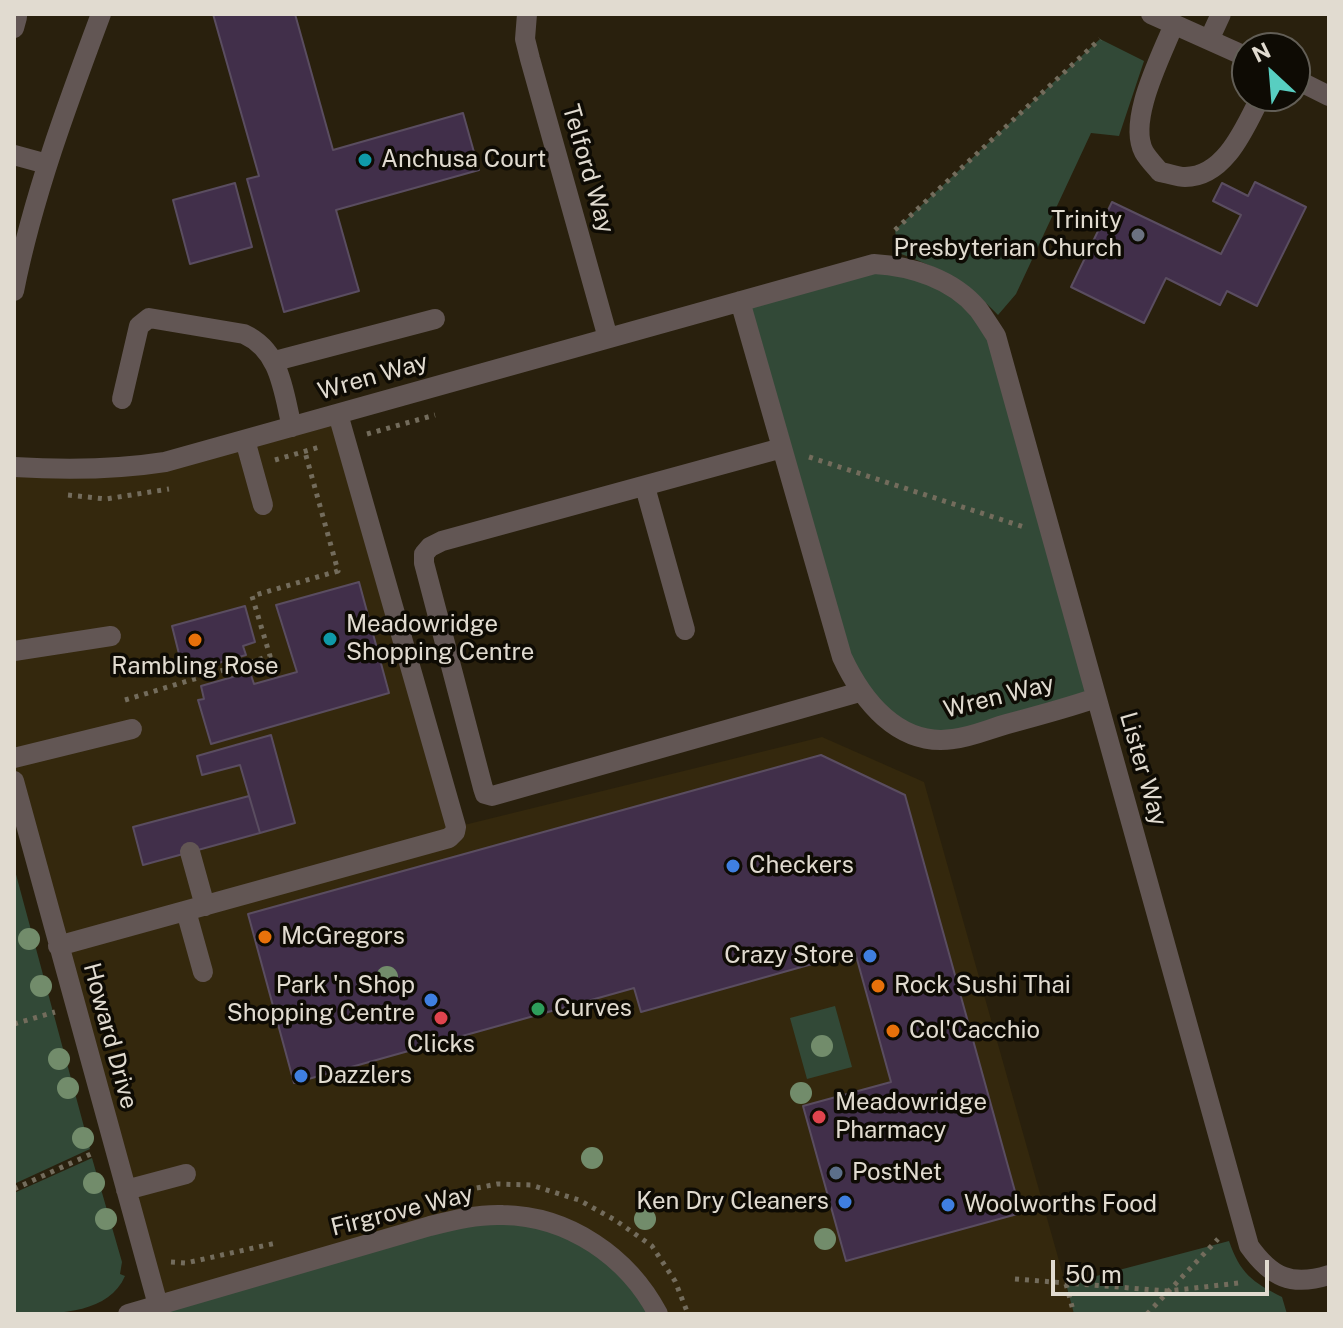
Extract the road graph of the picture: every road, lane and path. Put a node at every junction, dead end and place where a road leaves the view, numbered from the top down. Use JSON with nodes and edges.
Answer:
{"nodes":[{"id":1,"x":101,"y":14,"type":"edge"},
{"id":2,"x":527,"y":14,"type":"edge"},
{"id":3,"x":1151,"y":14,"type":"edge"},
{"id":4,"x":1221,"y":14,"type":"edge"},
{"id":5,"x":1174,"y":24,"type":"junction"},
{"id":6,"x":1100,"y":39,"type":"dead end"},
{"id":7,"x":1209,"y":40,"type":"junction"},
{"id":8,"x":1231,"y":50,"type":"edge"},
{"id":9,"x":1311,"y":87,"type":"edge"},
{"id":10,"x":1329,"y":96,"type":"edge"},
{"id":11,"x":1252,"y":112,"type":"edge"},
{"id":12,"x":14,"y":155,"type":"edge"},
{"id":13,"x":47,"y":164,"type":"junction"},
{"id":14,"x":895,"y":230,"type":"dead end"},
{"id":15,"x":951,"y":288,"type":"joint"},
{"id":16,"x":14,"y":291,"type":"edge"},
{"id":17,"x":740,"y":301,"type":"junction"},
{"id":18,"x":435,"y":319,"type":"dead end"},
{"id":19,"x":608,"y":338,"type":"junction"},
{"id":20,"x":275,"y":361,"type":"junction"},
{"id":21,"x":122,"y":399,"type":"dead end"},
{"id":22,"x":338,"y":414,"type":"junction"},
{"id":23,"x":292,"y":427,"type":"junction"},
{"id":24,"x":245,"y":440,"type":"junction"},
{"id":25,"x":782,"y":448,"type":"junction"},
{"id":26,"x":305,"y":452,"type":"dead end"},
{"id":27,"x":14,"y":467,"type":"edge"},
{"id":28,"x":645,"y":487,"type":"junction"},
{"id":29,"x":263,"y":505,"type":"dead end"},
{"id":30,"x":1051,"y":536,"type":"junction"},
{"id":31,"x":685,"y":630,"type":"dead end"},
{"id":32,"x":111,"y":636,"type":"dead end"},
{"id":33,"x":14,"y":651,"type":"edge"},
{"id":34,"x":860,"y":692,"type":"junction"},
{"id":35,"x":1096,"y":698,"type":"junction"},
{"id":36,"x":125,"y":700,"type":"dead end"},
{"id":37,"x":132,"y":729,"type":"dead end"},
{"id":38,"x":14,"y":758,"type":"edge"},
{"id":39,"x":14,"y":781,"type":"edge"},
{"id":40,"x":190,"y":852,"type":"dead end"},
{"id":41,"x":196,"y":909,"type":"junction"},
{"id":42,"x":58,"y":946,"type":"junction"},
{"id":43,"x":203,"y":972,"type":"dead end"},
{"id":44,"x":55,"y":1012,"type":"dead end"},
{"id":45,"x":14,"y":1024,"type":"edge"},
{"id":46,"x":95,"y":1153,"type":"dead end"},
{"id":47,"x":186,"y":1174,"type":"dead end"},
{"id":48,"x":14,"y":1189,"type":"edge"},
{"id":49,"x":126,"y":1190,"type":"junction"},
{"id":50,"x":1218,"y":1239,"type":"dead end"},
{"id":51,"x":1329,"y":1275,"type":"edge"},
{"id":52,"x":1015,"y":1279,"type":"dead end"},
{"id":53,"x":1239,"y":1283,"type":"dead end"},
{"id":54,"x":1066,"y":1284,"type":"junction"},
{"id":55,"x":1168,"y":1291,"type":"junction"},
{"id":56,"x":158,"y":1305,"type":"junction"},
{"id":57,"x":128,"y":1314,"type":"edge"},
{"id":58,"x":658,"y":1314,"type":"edge"},
{"id":59,"x":1074,"y":1314,"type":"edge"},
{"id":60,"x":1147,"y":1314,"type":"edge"}],
"edges":[{"from":1,"to":13,"type":"street"},
{"from":2,"to":19,"type":"street","name":"Telford Way"},
{"from":3,"to":5,"type":"street"},
{"from":4,"to":7,"type":"street"},
{"from":5,"to":7,"type":"street"},
{"from":5,"to":11,"type":"street"},
{"from":6,"to":14,"type":"path"},
{"from":7,"to":8,"type":"street"},
{"from":9,"to":10,"type":"street"},
{"from":12,"to":13,"type":"street"},
{"from":13,"to":16,"type":"street"},
{"from":15,"to":17,"type":"street","name":"Wren Way"},
{"from":15,"to":30,"type":"street","name":"Lister Way"},
{"from":17,"to":19,"type":"street","name":"Wren Way"},
{"from":17,"to":25,"type":"street","name":"Wren Way"},
{"from":18,"to":20,"type":"street"},
{"from":19,"to":22,"type":"street","name":"Wren Way"},
{"from":20,"to":21,"type":"street"},
{"from":20,"to":23,"type":"street"},
{"from":22,"to":23,"type":"street","name":"Wren Way"},
{"from":22,"to":41,"type":"street"},
{"from":23,"to":24,"type":"street","name":"Wren Way"},
{"from":24,"to":27,"type":"street","name":"Wren Way"},
{"from":24,"to":29,"type":"street"},
{"from":25,"to":28,"type":"street"},
{"from":25,"to":30,"type":"path"},
{"from":25,"to":34,"type":"street","name":"Wren Way"},
{"from":26,"to":36,"type":"path"},
{"from":28,"to":31,"type":"street"},
{"from":28,"to":34,"type":"street"},
{"from":30,"to":35,"type":"street","name":"Lister Way"},
{"from":32,"to":33,"type":"street"},
{"from":34,"to":35,"type":"street","name":"Wren Way"},
{"from":35,"to":51,"type":"street","name":"Lister Way"},
{"from":37,"to":38,"type":"street"},
{"from":39,"to":42,"type":"street","name":"Howard Drive"},
{"from":40,"to":41,"type":"street"},
{"from":41,"to":42,"type":"street"},
{"from":41,"to":43,"type":"street"},
{"from":42,"to":49,"type":"street","name":"Howard Drive"},
{"from":44,"to":45,"type":"path"},
{"from":46,"to":48,"type":"path"},
{"from":47,"to":49,"type":"street"},
{"from":49,"to":56,"type":"street","name":"Howard Drive"},
{"from":50,"to":55,"type":"path"},
{"from":52,"to":54,"type":"path"},
{"from":53,"to":55,"type":"path"},
{"from":54,"to":55,"type":"path"},
{"from":54,"to":59,"type":"path"},
{"from":55,"to":60,"type":"path"},
{"from":56,"to":57,"type":"street","name":"Firgrove Way"},
{"from":56,"to":58,"type":"street","name":"Firgrove Way"}]}
